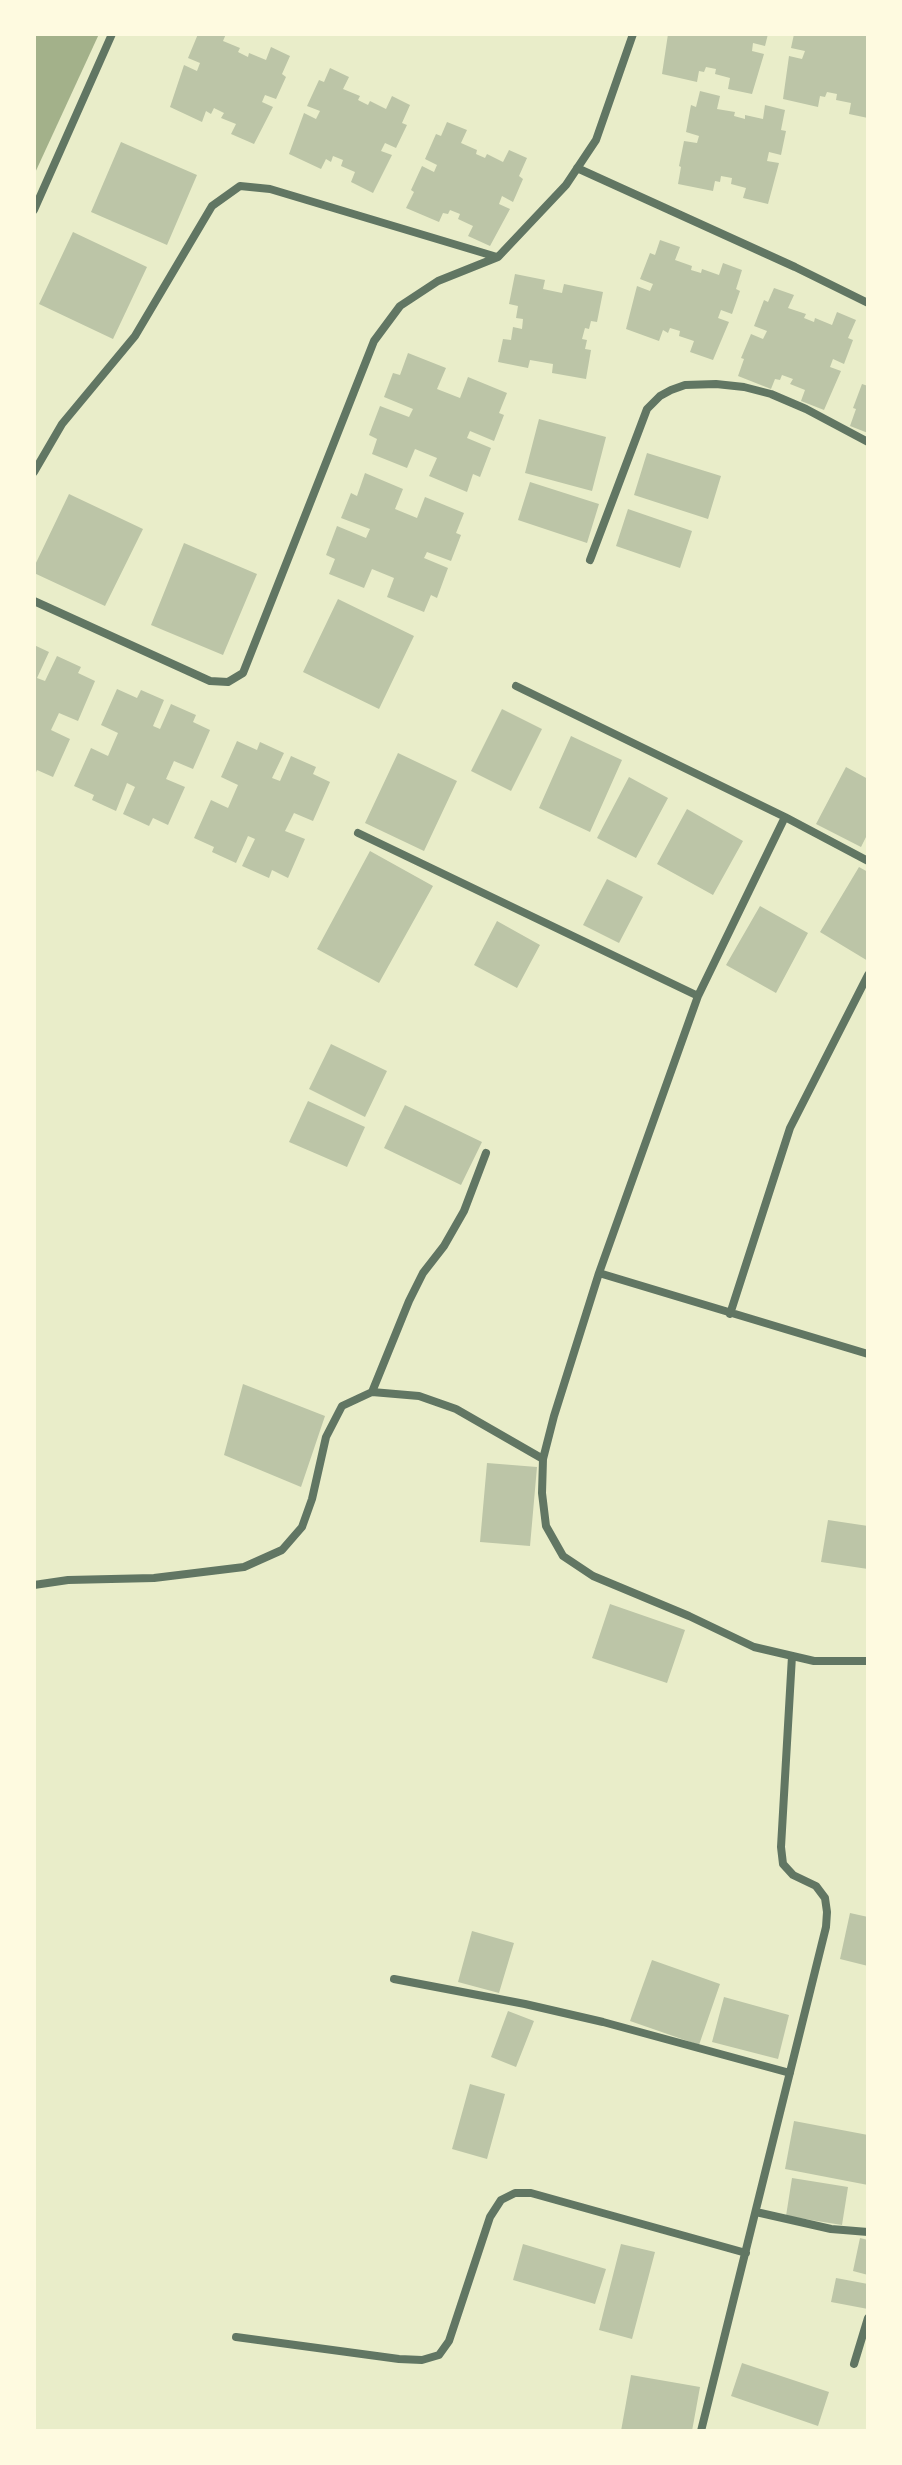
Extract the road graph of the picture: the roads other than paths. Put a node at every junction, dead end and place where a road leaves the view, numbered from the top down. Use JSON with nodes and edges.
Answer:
{"nodes":[{"id":1,"x":112,"y":34,"type":"edge"},
{"id":2,"x":633,"y":34,"type":"edge"},
{"id":3,"x":577,"y":168,"type":"junction"},
{"id":4,"x":34,"y":210,"type":"edge"},
{"id":5,"x":498,"y":257,"type":"junction"},
{"id":6,"x":868,"y":303,"type":"edge"},
{"id":7,"x":868,"y":442,"type":"edge"},
{"id":8,"x":34,"y":472,"type":"edge"},
{"id":9,"x":590,"y":560,"type":"dead end"},
{"id":10,"x":34,"y":601,"type":"edge"},
{"id":11,"x":516,"y":686,"type":"dead end"},
{"id":12,"x":785,"y":817,"type":"junction"},
{"id":13,"x":358,"y":833,"type":"dead end"},
{"id":14,"x":868,"y":861,"type":"edge"},
{"id":15,"x":868,"y":975,"type":"edge"},
{"id":16,"x":698,"y":996,"type":"junction"},
{"id":17,"x":486,"y":1153,"type":"dead end"},
{"id":18,"x":599,"y":1273,"type":"junction"},
{"id":19,"x":730,"y":1314,"type":"junction"},
{"id":20,"x":868,"y":1354,"type":"edge"},
{"id":21,"x":372,"y":1392,"type":"junction"},
{"id":22,"x":543,"y":1459,"type":"junction"},
{"id":23,"x":34,"y":1585,"type":"edge"},
{"id":24,"x":792,"y":1656,"type":"junction"},
{"id":25,"x":868,"y":1661,"type":"edge"},
{"id":26,"x":394,"y":1979,"type":"dead end"},
{"id":27,"x":790,"y":2073,"type":"junction"},
{"id":28,"x":756,"y":2212,"type":"junction"},
{"id":29,"x":868,"y":2232,"type":"edge"},
{"id":30,"x":746,"y":2253,"type":"junction"},
{"id":31,"x":868,"y":2318,"type":"edge"},
{"id":32,"x":236,"y":2337,"type":"dead end"},
{"id":33,"x":854,"y":2364,"type":"dead end"},
{"id":34,"x":701,"y":2431,"type":"edge"}],
"edges":[{"from":1,"to":4,"type":"street"},
{"from":2,"to":3,"type":"street"},
{"from":3,"to":5,"type":"street"},
{"from":3,"to":6,"type":"street"},
{"from":5,"to":8,"type":"street"},
{"from":5,"to":10,"type":"street"},
{"from":7,"to":9,"type":"street"},
{"from":11,"to":12,"type":"street"},
{"from":12,"to":14,"type":"street"},
{"from":12,"to":16,"type":"street"},
{"from":13,"to":16,"type":"street"},
{"from":15,"to":19,"type":"street"},
{"from":16,"to":18,"type":"street"},
{"from":17,"to":21,"type":"street"},
{"from":18,"to":19,"type":"street"},
{"from":18,"to":22,"type":"street"},
{"from":19,"to":20,"type":"street"},
{"from":21,"to":22,"type":"street"},
{"from":21,"to":23,"type":"street"},
{"from":22,"to":24,"type":"street"},
{"from":24,"to":25,"type":"street"},
{"from":24,"to":27,"type":"street"},
{"from":26,"to":27,"type":"street"},
{"from":27,"to":28,"type":"street"},
{"from":28,"to":29,"type":"street"},
{"from":28,"to":30,"type":"street"},
{"from":30,"to":32,"type":"street"},
{"from":30,"to":34,"type":"street"},
{"from":31,"to":33,"type":"street"}]}
